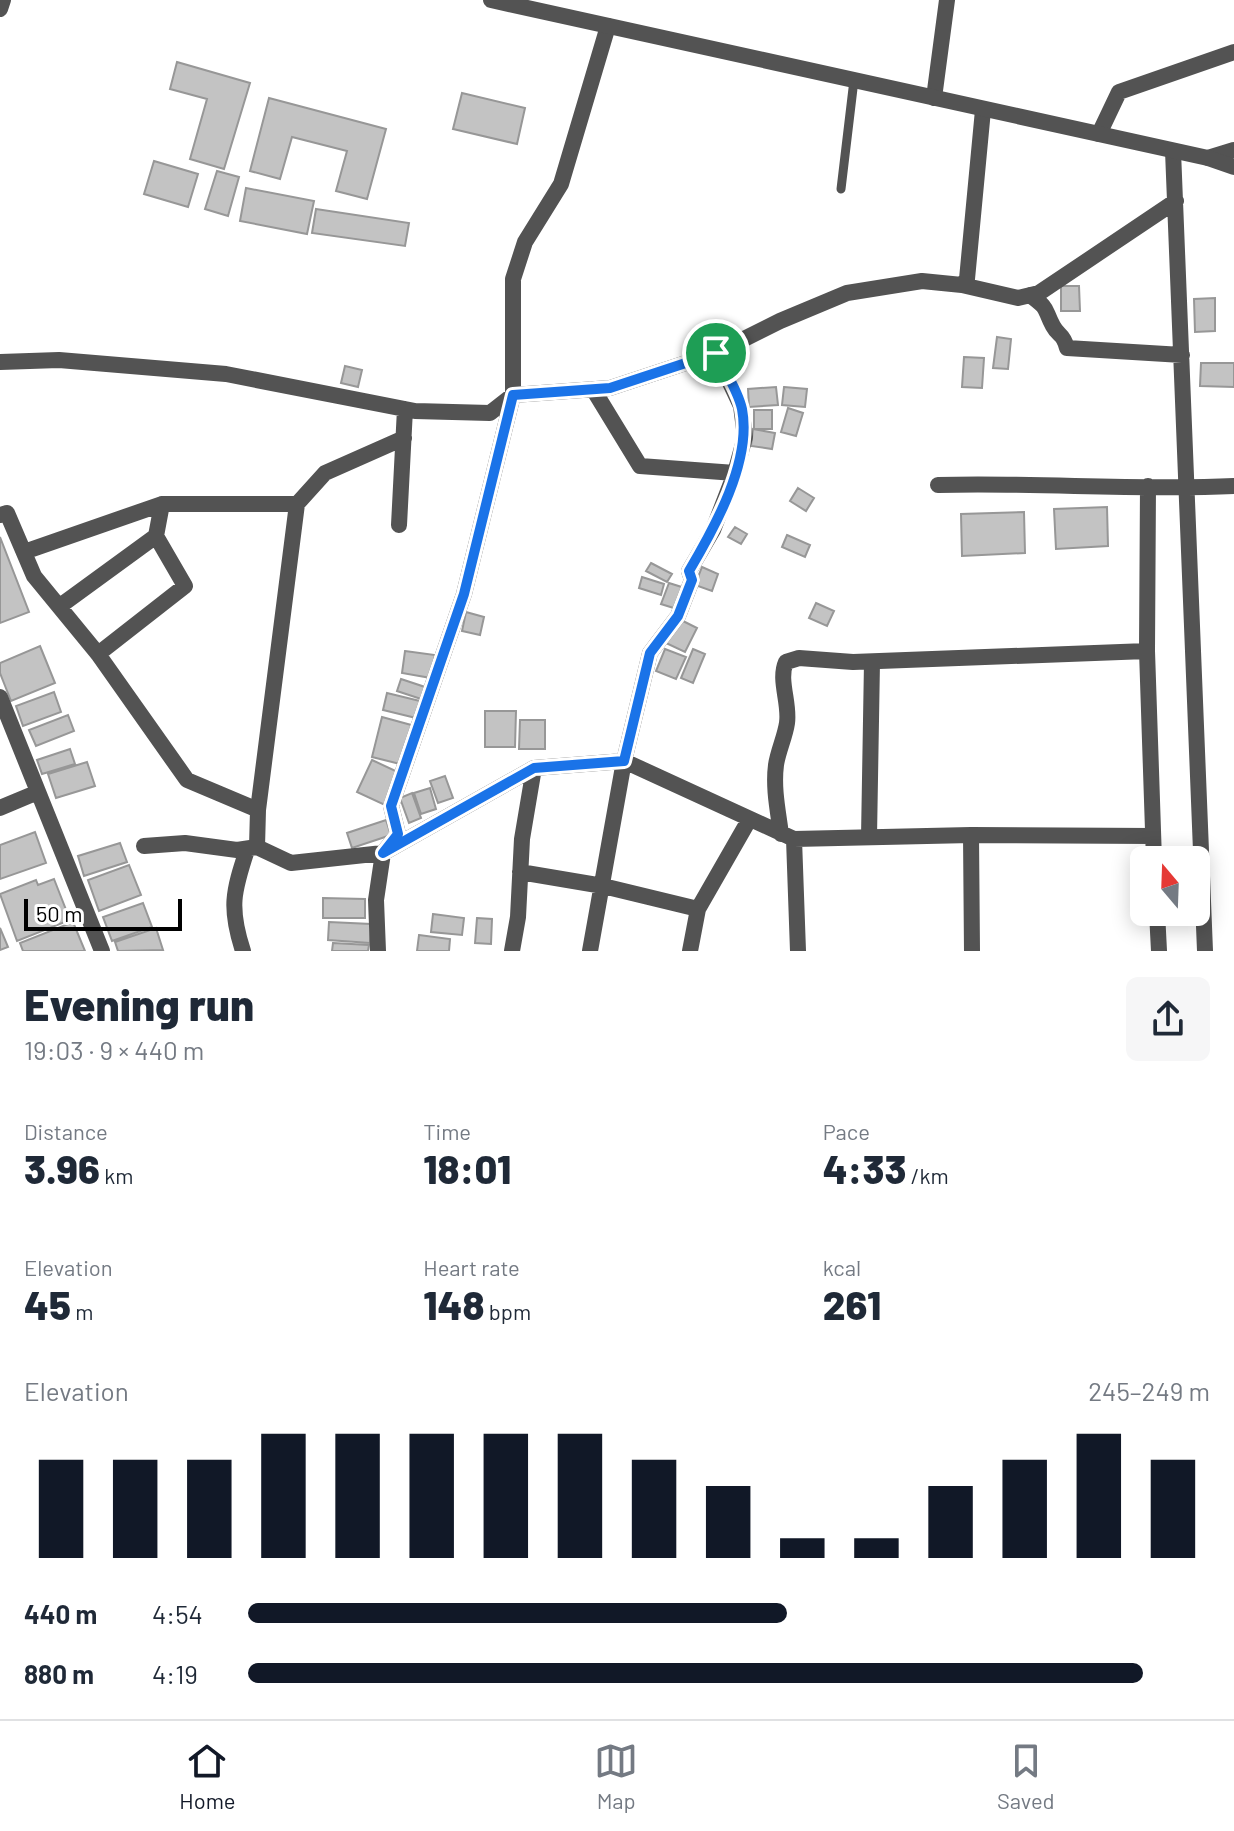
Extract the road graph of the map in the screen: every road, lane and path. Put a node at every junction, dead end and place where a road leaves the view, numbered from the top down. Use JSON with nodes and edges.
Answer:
{"nodes":[{"id":1,"x":3,"y":0,"type":"edge"},
{"id":2,"x":491,"y":0,"type":"edge"},
{"id":3,"x":947,"y":0,"type":"edge"},
{"id":4,"x":0,"y":9,"type":"edge"},
{"id":5,"x":608,"y":26,"type":"junction"},
{"id":6,"x":1234,"y":52,"type":"edge"},
{"id":7,"x":854,"y":80,"type":"junction"},
{"id":8,"x":934,"y":98,"type":"junction"},
{"id":9,"x":983,"y":110,"type":"junction"},
{"id":10,"x":1099,"y":134,"type":"junction"},
{"id":11,"x":1234,"y":150,"type":"edge"},
{"id":12,"x":1173,"y":151,"type":"junction"},
{"id":13,"x":1208,"y":158,"type":"junction"},
{"id":14,"x":1234,"y":167,"type":"edge"},
{"id":15,"x":841,"y":189,"type":"dead end"},
{"id":16,"x":1176,"y":201,"type":"junction"},
{"id":17,"x":962,"y":285,"type":"junction"},
{"id":18,"x":1030,"y":295,"type":"junction"},
{"id":19,"x":716,"y":353,"type":"junction"},
{"id":20,"x":1182,"y":355,"type":"junction"},
{"id":21,"x":0,"y":362,"type":"edge"},
{"id":22,"x":593,"y":389,"type":"junction"},
{"id":23,"x":513,"y":395,"type":"junction"},
{"id":24,"x":405,"y":409,"type":"junction"},
{"id":25,"x":404,"y":438,"type":"junction"},
{"id":26,"x":735,"y":473,"type":"junction"},
{"id":27,"x":938,"y":485,"type":"dead end"},
{"id":28,"x":1148,"y":486,"type":"junction"},
{"id":29,"x":1234,"y":486,"type":"edge"},
{"id":30,"x":1187,"y":488,"type":"junction"},
{"id":31,"x":162,"y":504,"type":"junction"},
{"id":32,"x":297,"y":504,"type":"junction"},
{"id":33,"x":0,"y":515,"type":"edge"},
{"id":34,"x":399,"y":525,"type":"dead end"},
{"id":35,"x":156,"y":536,"type":"junction"},
{"id":36,"x":24,"y":552,"type":"junction"},
{"id":37,"x":60,"y":606,"type":"junction"},
{"id":38,"x":1147,"y":651,"type":"junction"},
{"id":39,"x":98,"y":654,"type":"junction"},
{"id":40,"x":872,"y":662,"type":"junction"},
{"id":41,"x":0,"y":697,"type":"edge"},
{"id":42,"x":624,"y":761,"type":"junction"},
{"id":43,"x":534,"y":768,"type":"junction"},
{"id":44,"x":38,"y":792,"type":"junction"},
{"id":45,"x":0,"y":808,"type":"edge"},
{"id":46,"x":258,"y":810,"type":"junction"},
{"id":47,"x":749,"y":820,"type":"junction"},
{"id":48,"x":971,"y":835,"type":"junction"},
{"id":49,"x":788,"y":836,"type":"junction"},
{"id":50,"x":1153,"y":836,"type":"junction"},
{"id":51,"x":869,"y":837,"type":"junction"},
{"id":52,"x":144,"y":846,"type":"dead end"},
{"id":53,"x":1153,"y":846,"type":"edge"},
{"id":54,"x":252,"y":848,"type":"junction"},
{"id":55,"x":383,"y":853,"type":"junction"},
{"id":56,"x":520,"y":872,"type":"junction"},
{"id":57,"x":613,"y":888,"type":"junction"},
{"id":58,"x":698,"y":909,"type":"junction"},
{"id":59,"x":1158,"y":926,"type":"edge"},
{"id":60,"x":102,"y":951,"type":"edge"},
{"id":61,"x":243,"y":951,"type":"edge"},
{"id":62,"x":378,"y":951,"type":"edge"},
{"id":63,"x":512,"y":951,"type":"edge"},
{"id":64,"x":590,"y":951,"type":"edge"},
{"id":65,"x":690,"y":951,"type":"edge"},
{"id":66,"x":798,"y":951,"type":"edge"},
{"id":67,"x":972,"y":951,"type":"edge"},
{"id":68,"x":1159,"y":951,"type":"edge"},
{"id":69,"x":1205,"y":951,"type":"edge"}],
"edges":[{"from":1,"to":4,"type":"street"},
{"from":2,"to":5,"type":"street"},
{"from":3,"to":8,"type":"street"},
{"from":5,"to":7,"type":"street"},
{"from":5,"to":23,"type":"street"},
{"from":6,"to":10,"type":"street"},
{"from":7,"to":8,"type":"street"},
{"from":7,"to":15,"type":"lane"},
{"from":8,"to":9,"type":"street"},
{"from":9,"to":10,"type":"street"},
{"from":9,"to":17,"type":"street"},
{"from":10,"to":12,"type":"street"},
{"from":11,"to":13,"type":"street"},
{"from":12,"to":13,"type":"street"},
{"from":12,"to":16,"type":"street"},
{"from":13,"to":14,"type":"street"},
{"from":16,"to":18,"type":"street"},
{"from":16,"to":20,"type":"street"},
{"from":17,"to":18,"type":"street"},
{"from":17,"to":19,"type":"street"},
{"from":18,"to":20,"type":"street"},
{"from":19,"to":22,"type":"street"},
{"from":19,"to":26,"type":"street"},
{"from":20,"to":30,"type":"street"},
{"from":21,"to":24,"type":"street"},
{"from":22,"to":23,"type":"street"},
{"from":22,"to":26,"type":"street"},
{"from":23,"to":24,"type":"street"},
{"from":23,"to":55,"type":"street"},
{"from":24,"to":25,"type":"street"},
{"from":25,"to":32,"type":"street"},
{"from":25,"to":34,"type":"street"},
{"from":26,"to":42,"type":"street"},
{"from":27,"to":28,"type":"street"},
{"from":28,"to":30,"type":"street"},
{"from":28,"to":38,"type":"street"},
{"from":29,"to":30,"type":"street"},
{"from":30,"to":69,"type":"street"},
{"from":31,"to":32,"type":"street"},
{"from":31,"to":35,"type":"street"},
{"from":31,"to":36,"type":"street"},
{"from":32,"to":46,"type":"street"},
{"from":33,"to":36,"type":"street"},
{"from":35,"to":37,"type":"street"},
{"from":35,"to":39,"type":"street"},
{"from":36,"to":37,"type":"street"},
{"from":37,"to":39,"type":"street"},
{"from":38,"to":40,"type":"street"},
{"from":38,"to":50,"type":"street"},
{"from":39,"to":46,"type":"street"},
{"from":40,"to":49,"type":"street"},
{"from":40,"to":51,"type":"street"},
{"from":41,"to":44,"type":"street"},
{"from":42,"to":43,"type":"street"},
{"from":42,"to":47,"type":"street"},
{"from":42,"to":57,"type":"street"},
{"from":43,"to":55,"type":"street"},
{"from":43,"to":56,"type":"street"},
{"from":44,"to":45,"type":"street"},
{"from":44,"to":60,"type":"street"},
{"from":46,"to":54,"type":"street"},
{"from":47,"to":49,"type":"street"},
{"from":47,"to":58,"type":"street"},
{"from":48,"to":50,"type":"street"},
{"from":48,"to":51,"type":"street"},
{"from":48,"to":67,"type":"street"},
{"from":49,"to":51,"type":"street"},
{"from":49,"to":66,"type":"street"},
{"from":50,"to":53,"type":"street"},
{"from":52,"to":54,"type":"street"},
{"from":54,"to":55,"type":"street"},
{"from":54,"to":61,"type":"street"},
{"from":55,"to":62,"type":"street"},
{"from":56,"to":57,"type":"street"},
{"from":56,"to":63,"type":"street"},
{"from":57,"to":58,"type":"street"},
{"from":57,"to":64,"type":"street"},
{"from":58,"to":65,"type":"street"},
{"from":59,"to":68,"type":"street"}]}
